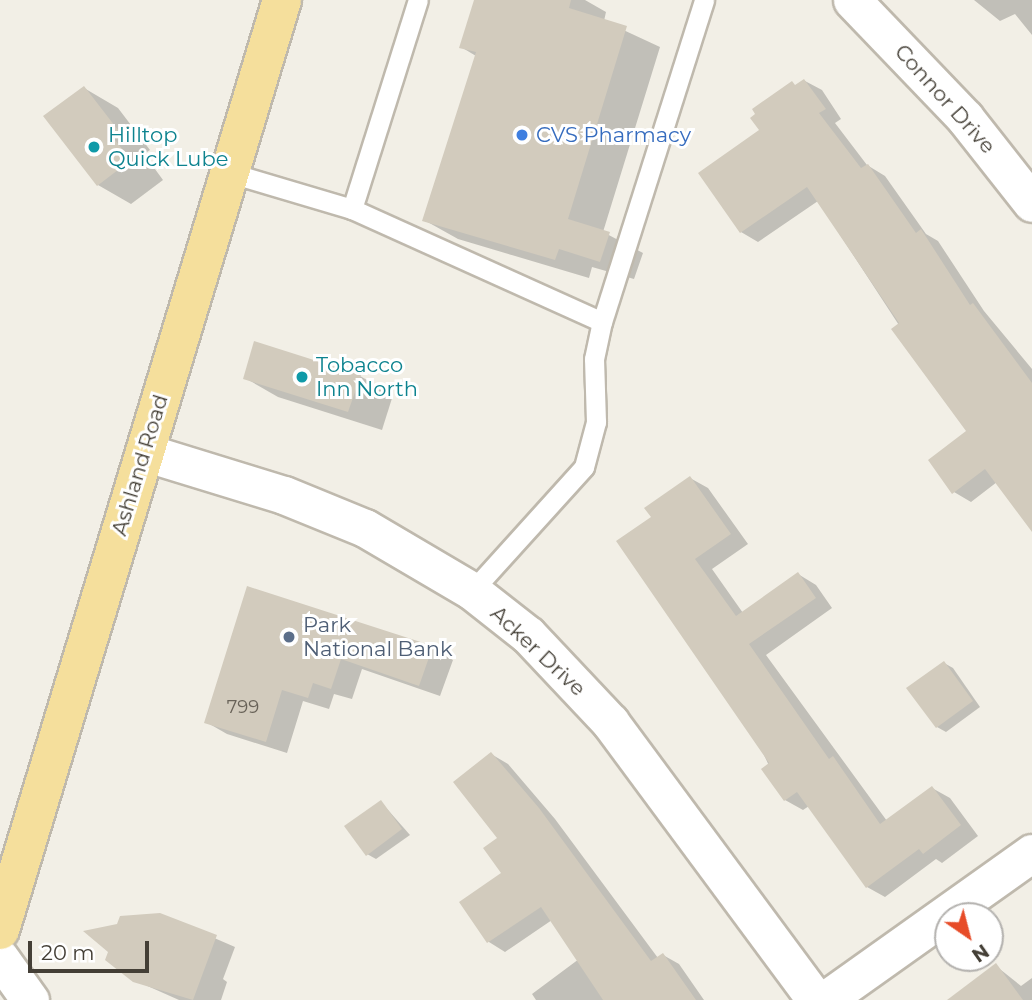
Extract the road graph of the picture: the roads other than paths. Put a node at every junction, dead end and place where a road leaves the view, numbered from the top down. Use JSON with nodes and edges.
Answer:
{"nodes":[{"id":1,"x":282,"y":0,"type":"edge"},
{"id":2,"x":418,"y":0,"type":"edge"},
{"id":3,"x":704,"y":0,"type":"edge"},
{"id":4,"x":852,"y":0,"type":"edge"},
{"id":5,"x":231,"y":173,"type":"junction"},
{"id":6,"x":1032,"y":203,"type":"edge"},
{"id":7,"x":352,"y":209,"type":"junction"},
{"id":8,"x":602,"y":322,"type":"junction"},
{"id":9,"x":144,"y":452,"type":"junction"},
{"id":10,"x":472,"y":591,"type":"junction"},
{"id":11,"x":1032,"y":853,"type":"edge"},
{"id":12,"x":0,"y":930,"type":"edge"},
{"id":13,"x":0,"y":957,"type":"edge"},
{"id":14,"x":30,"y":1000,"type":"edge"},
{"id":15,"x":816,"y":1000,"type":"edge"},
{"id":16,"x":825,"y":1000,"type":"edge"}],
"edges":[{"from":1,"to":5,"type":"main road","name":"Ashland Road"},
{"from":2,"to":7,"type":"lane"},
{"from":3,"to":8,"type":"lane"},
{"from":4,"to":6,"type":"street","name":"Connor Drive"},
{"from":5,"to":7,"type":"lane"},
{"from":5,"to":9,"type":"main road","name":"Ashland Road"},
{"from":7,"to":8,"type":"lane"},
{"from":8,"to":10,"type":"lane"},
{"from":9,"to":10,"type":"street","name":"Acker Drive"},
{"from":9,"to":12,"type":"main road","name":"Ashland Road"},
{"from":10,"to":15,"type":"street","name":"Acker Drive"},
{"from":11,"to":16,"type":"street"},
{"from":13,"to":14,"type":"street"}]}
